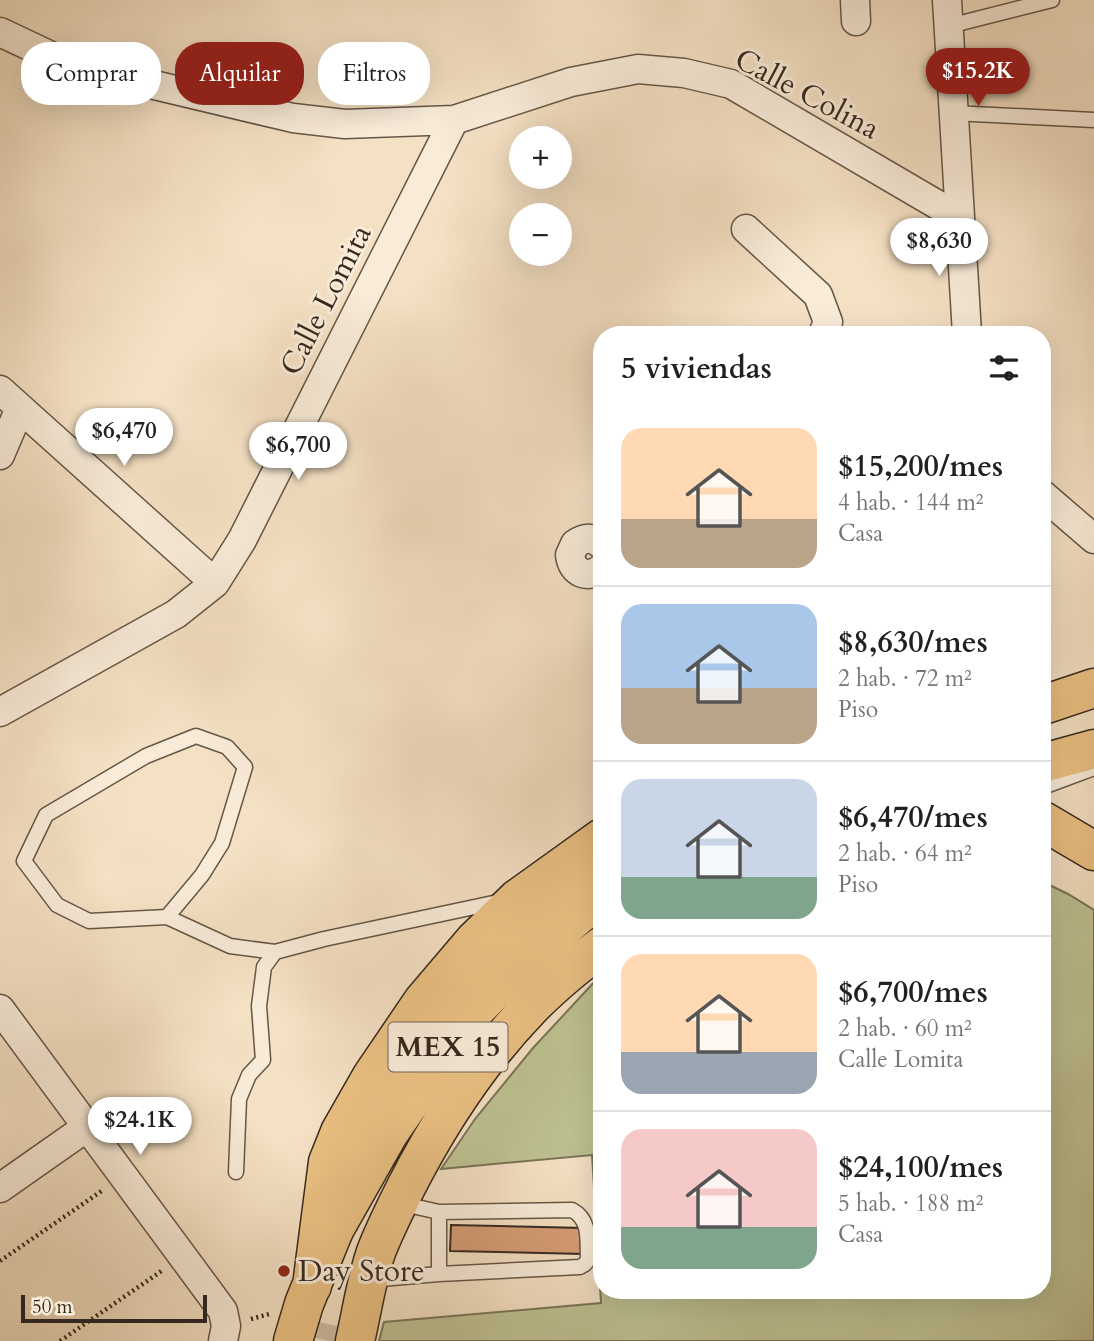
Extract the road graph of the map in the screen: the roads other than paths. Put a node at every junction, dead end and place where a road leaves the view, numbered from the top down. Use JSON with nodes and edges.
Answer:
{"nodes":[{"id":1,"x":1052,"y":0,"type":"edge"},
{"id":2,"x":948,"y":13,"type":"edge"},
{"id":3,"x":0,"y":32,"type":"edge"},
{"id":4,"x":953,"y":113,"type":"junction"},
{"id":5,"x":454,"y":120,"type":"junction"},
{"id":6,"x":1094,"y":120,"type":"edge"},
{"id":7,"x":960,"y":218,"type":"junction"},
{"id":8,"x":746,"y":229,"type":"dead end"},
{"id":9,"x":826,"y":326,"type":"edge"},
{"id":10,"x":967,"y":326,"type":"edge"},
{"id":11,"x":10,"y":399,"type":"edge"},
{"id":12,"x":0,"y":456,"type":"edge"},
{"id":13,"x":1051,"y":502,"type":"edge"},
{"id":14,"x":1094,"y":539,"type":"edge"},
{"id":15,"x":215,"y":583,"type":"junction"},
{"id":16,"x":0,"y":712,"type":"edge"},
{"id":17,"x":1094,"y":749,"type":"edge"},
{"id":18,"x":1051,"y":761,"type":"edge"},
{"id":19,"x":1094,"y":768,"type":"edge"},
{"id":20,"x":1051,"y":784,"type":"edge"},
{"id":21,"x":1051,"y":826,"type":"edge"},
{"id":22,"x":593,"y":844,"type":"edge"},
{"id":23,"x":1094,"y":852,"type":"edge"},
{"id":24,"x":1051,"y":854,"type":"edge"},
{"id":25,"x":593,"y":866,"type":"edge"},
{"id":26,"x":1094,"y":879,"type":"edge"},
{"id":27,"x":517,"y":899,"type":"junction"},
{"id":28,"x":593,"y":904,"type":"edge"},
{"id":29,"x":167,"y":917,"type":"junction"},
{"id":30,"x":275,"y":952,"type":"junction"},
{"id":31,"x":593,"y":953,"type":"edge"},
{"id":32,"x":0,"y":1011,"type":"edge"},
{"id":33,"x":87,"y":1127,"type":"junction"},
{"id":34,"x":236,"y":1172,"type":"dead end"},
{"id":35,"x":0,"y":1188,"type":"edge"},
{"id":36,"x":398,"y":1203,"type":"junction"},
{"id":37,"x":439,"y":1212,"type":"junction"},
{"id":38,"x":334,"y":1230,"type":"junction"},
{"id":39,"x":372,"y":1266,"type":"junction"},
{"id":40,"x":439,"y":1274,"type":"junction"},
{"id":41,"x":326,"y":1314,"type":"edge"},
{"id":42,"x":225,"y":1334,"type":"edge"},
{"id":43,"x":293,"y":1341,"type":"tunnel mouth"}],
"edges":[{"from":1,"to":2,"type":"lane"},
{"from":2,"to":4,"type":"street"},
{"from":3,"to":5,"type":"street","name":"Calle Colina"},
{"from":4,"to":6,"type":"lane"},
{"from":4,"to":7,"type":"street"},
{"from":5,"to":7,"type":"street","name":"Calle Colina"},
{"from":5,"to":15,"type":"street","name":"Calle Lomita"},
{"from":7,"to":10,"type":"street"},
{"from":8,"to":9,"type":"street"},
{"from":11,"to":12,"type":"street"},
{"from":11,"to":15,"type":"street"},
{"from":13,"to":14,"type":"street"},
{"from":15,"to":16,"type":"street","name":"Calle Lomita"},
{"from":17,"to":18,"type":"main road"},
{"from":19,"to":20,"type":"lane"},
{"from":21,"to":23,"type":"main road"},
{"from":22,"to":27,"type":"main road"},
{"from":24,"to":26,"type":"main road"},
{"from":25,"to":38,"type":"main road"},
{"from":27,"to":30,"type":"lane"},
{"from":27,"to":41,"type":"main road"},
{"from":28,"to":38,"type":"main road","number":"MEX 15"},
{"from":29,"to":29,"type":"lane"},
{"from":29,"to":30,"type":"lane"},
{"from":30,"to":34,"type":"lane"},
{"from":31,"to":36,"type":"main road","number":"MEX 15"},
{"from":32,"to":33,"type":"street"},
{"from":33,"to":35,"type":"street"},
{"from":33,"to":42,"type":"street"},
{"from":36,"to":37,"type":"lane"},
{"from":36,"to":39,"type":"main road","number":"MEX 15"},
{"from":37,"to":40,"type":"lane"},
{"from":37,"to":40,"type":"lane"},
{"from":38,"to":41,"type":"main road","number":"MEX 15"},
{"from":39,"to":40,"type":"lane"},
{"from":39,"to":41,"type":"main road"},
{"from":41,"to":43,"type":"main road","number":"MEX 15"}]}
